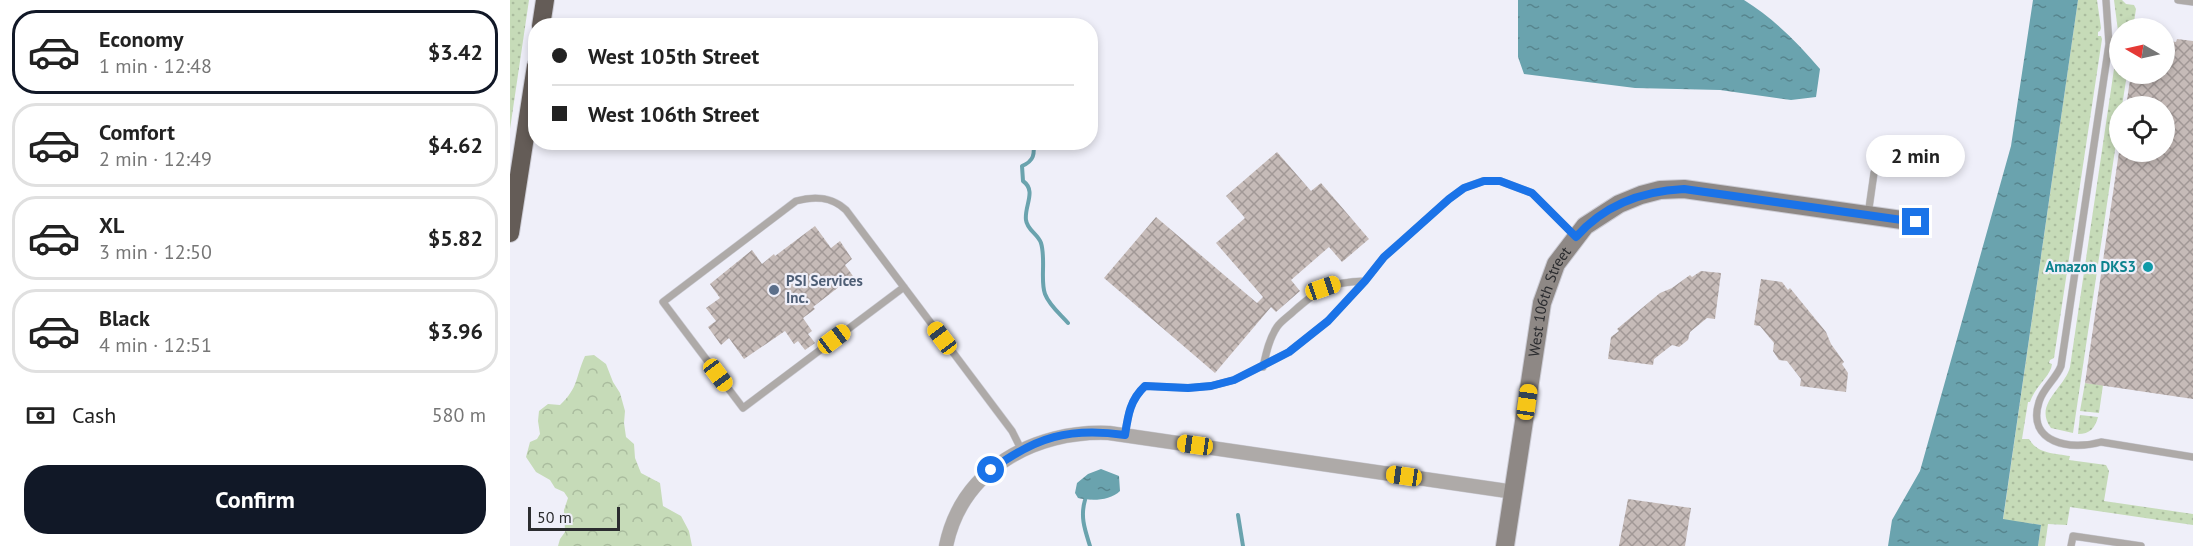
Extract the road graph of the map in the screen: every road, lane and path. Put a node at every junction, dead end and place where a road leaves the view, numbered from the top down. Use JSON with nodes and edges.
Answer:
{"nodes":[{"id":1,"x":545,"y":0,"type":"edge"},
{"id":2,"x":2106,"y":0,"type":"edge"},
{"id":3,"x":2178,"y":0,"type":"edge"},
{"id":4,"x":2193,"y":2,"type":"edge"},
{"id":5,"x":542,"y":18,"type":"edge"},
{"id":6,"x":528,"y":117,"type":"edge"},
{"id":7,"x":1874,"y":173,"type":"dead end"},
{"id":8,"x":1869,"y":215,"type":"junction"},
{"id":9,"x":1916,"y":222,"type":"dead end"},
{"id":10,"x":510,"y":233,"type":"edge"},
{"id":11,"x":1576,"y":237,"type":"junction"},
{"id":12,"x":1365,"y":281,"type":"junction"},
{"id":13,"x":904,"y":287,"type":"junction"},
{"id":14,"x":1263,"y":367,"type":"junction"},
{"id":15,"x":1125,"y":435,"type":"junction"},
{"id":16,"x":1021,"y":449,"type":"junction"},
{"id":17,"x":2193,"y":457,"type":"edge"},
{"id":18,"x":1514,"y":492,"type":"junction"},
{"id":19,"x":946,"y":546,"type":"edge"},
{"id":20,"x":1505,"y":546,"type":"edge"},
{"id":21,"x":2071,"y":546,"type":"edge"},
{"id":22,"x":2141,"y":546,"type":"edge"}],
"edges":[{"from":1,"to":5,"type":"highway"},
{"from":2,"to":17,"type":"lane"},
{"from":3,"to":4,"type":"lane"},
{"from":6,"to":10,"type":"highway"},
{"from":7,"to":8,"type":"lane"},
{"from":8,"to":9,"type":"street","name":"West 106th Street"},
{"from":8,"to":11,"type":"street","name":"West 106th Street"},
{"from":11,"to":12,"type":"lane"},
{"from":11,"to":18,"type":"street","name":"West 106th Street"},
{"from":12,"to":14,"type":"lane"},
{"from":12,"to":14,"type":"lane"},
{"from":13,"to":13,"type":"lane"},
{"from":13,"to":16,"type":"lane"},
{"from":14,"to":15,"type":"lane"},
{"from":15,"to":16,"type":"street"},
{"from":15,"to":18,"type":"street"},
{"from":16,"to":19,"type":"street"},
{"from":18,"to":20,"type":"street","name":"West 106th Street"},
{"from":21,"to":22,"type":"lane"}]}
